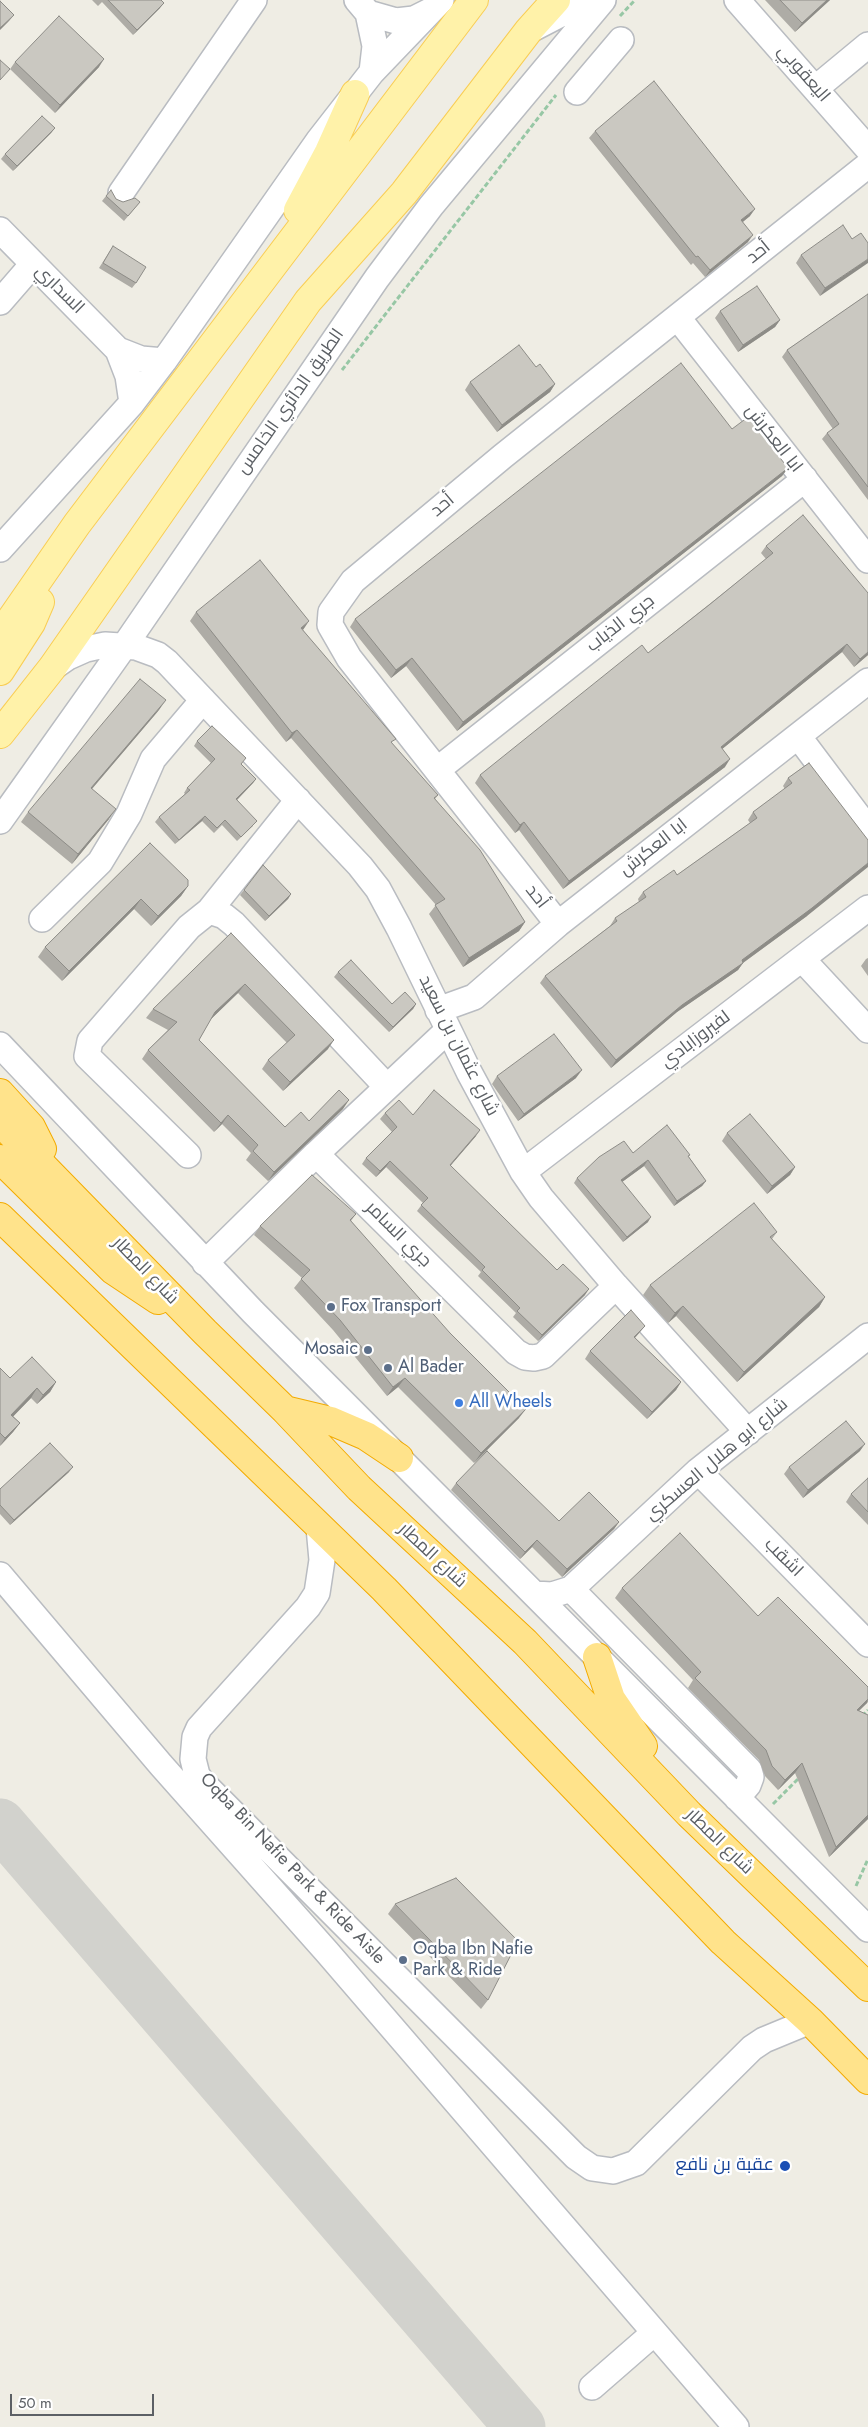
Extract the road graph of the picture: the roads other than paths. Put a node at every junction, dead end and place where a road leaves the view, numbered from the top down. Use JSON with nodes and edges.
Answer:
{"nodes":[{"id":1,"x":254,"y":0,"type":"edge"},
{"id":2,"x":474,"y":0,"type":"edge"},
{"id":3,"x":556,"y":0,"type":"edge"},
{"id":4,"x":588,"y":0,"type":"edge"},
{"id":5,"x":603,"y":0,"type":"edge"},
{"id":6,"x":737,"y":0,"type":"edge"},
{"id":7,"x":363,"y":6,"type":"edge"},
{"id":8,"x":436,"y":6,"type":"edge"},
{"id":9,"x":529,"y":30,"type":"junction"},
{"id":10,"x":618,"y":31,"type":"road end"},
{"id":11,"x":565,"y":43,"type":"junction"},
{"id":12,"x":868,"y":45,"type":"edge"},
{"id":13,"x":597,"y":68,"type":"junction"},
{"id":14,"x":372,"y":72,"type":"junction"},
{"id":15,"x":816,"y":88,"type":"junction"},
{"id":16,"x":568,"y":91,"type":"road end"},
{"id":17,"x":355,"y":94,"type":"junction"},
{"id":18,"x":868,"y":149,"type":"edge"},
{"id":19,"x":868,"y":165,"type":"edge"},
{"id":20,"x":121,"y":193,"type":"dead end"},
{"id":21,"x":0,"y":230,"type":"edge"},
{"id":22,"x":279,"y":257,"type":"junction"},
{"id":23,"x":33,"y":264,"type":"junction"},
{"id":24,"x":0,"y":302,"type":"edge"},
{"id":25,"x":678,"y":318,"type":"junction"},
{"id":26,"x":118,"y":350,"type":"junction"},
{"id":27,"x":164,"y":361,"type":"junction"},
{"id":28,"x":132,"y":403,"type":"junction"},
{"id":29,"x":805,"y":479,"type":"junction"},
{"id":30,"x":0,"y":549,"type":"edge"},
{"id":31,"x":868,"y":560,"type":"edge"},
{"id":32,"x":44,"y":573,"type":"junction"},
{"id":33,"x":150,"y":608,"type":"junction"},
{"id":34,"x":0,"y":635,"type":"edge"},
{"id":35,"x":125,"y":645,"type":"junction"},
{"id":36,"x":167,"y":662,"type":"junction"},
{"id":37,"x":52,"y":668,"type":"junction"},
{"id":38,"x":0,"y":671,"type":"edge"},
{"id":39,"x":868,"y":681,"type":"edge"},
{"id":40,"x":203,"y":700,"type":"junction"},
{"id":41,"x":0,"y":734,"type":"edge"},
{"id":42,"x":798,"y":736,"type":"junction"},
{"id":43,"x":437,"y":770,"type":"junction"},
{"id":44,"x":298,"y":800,"type":"junction"},
{"id":45,"x":0,"y":821,"type":"edge"},
{"id":46,"x":868,"y":829,"type":"edge"},
{"id":47,"x":868,"y":908,"type":"edge"},
{"id":48,"x":209,"y":911,"type":"junction"},
{"id":49,"x":42,"y":919,"type":"dead end"},
{"id":50,"x":558,"y":924,"type":"junction"},
{"id":51,"x":802,"y":959,"type":"junction"},
{"id":52,"x":443,"y":1021,"type":"junction"},
{"id":53,"x":868,"y":1030,"type":"edge"},
{"id":54,"x":0,"y":1045,"type":"edge"},
{"id":55,"x":388,"y":1086,"type":"junction"},
{"id":56,"x":0,"y":1093,"type":"edge"},
{"id":57,"x":0,"y":1122,"type":"edge"},
{"id":58,"x":316,"y":1154,"type":"junction"},
{"id":59,"x":188,"y":1155,"type":"dead end"},
{"id":60,"x":0,"y":1159,"type":"edge"},
{"id":61,"x":523,"y":1172,"type":"junction"},
{"id":62,"x":55,"y":1178,"type":"junction"},
{"id":63,"x":0,"y":1217,"type":"edge"},
{"id":64,"x":205,"y":1263,"type":"junction"},
{"id":65,"x":616,"y":1286,"type":"junction"},
{"id":66,"x":205,"y":1332,"type":"junction"},
{"id":67,"x":868,"y":1336,"type":"edge"},
{"id":68,"x":285,"y":1410,"type":"junction"},
{"id":69,"x":748,"y":1432,"type":"junction"},
{"id":70,"x":399,"y":1458,"type":"junction"},
{"id":71,"x":698,"y":1471,"type":"junction"},
{"id":72,"x":319,"y":1527,"type":"junction"},
{"id":73,"x":0,"y":1575,"type":"edge"},
{"id":74,"x":571,"y":1589,"type":"junction"},
{"id":75,"x":534,"y":1594,"type":"junction"},
{"id":76,"x":567,"y":1627,"type":"junction"},
{"id":77,"x":868,"y":1644,"type":"edge"},
{"id":78,"x":597,"y":1657,"type":"junction"},
{"id":79,"x":737,"y":1798,"type":"junction"},
{"id":80,"x":689,"y":1814,"type":"junction"},
{"id":81,"x":868,"y":1929,"type":"edge"},
{"id":82,"x":868,"y":1986,"type":"edge"},
{"id":83,"x":810,"y":2021,"type":"junction"},
{"id":84,"x":868,"y":2080,"type":"edge"},
{"id":85,"x":654,"y":2333,"type":"junction"},
{"id":86,"x":592,"y":2387,"type":"dead end"},
{"id":87,"x":736,"y":2427,"type":"edge"}],
"edges":[{"from":1,"to":20,"type":"street"},
{"from":2,"to":22,"type":"main road"},
{"from":3,"to":9,"type":"main road"},
{"from":4,"to":9,"type":"street"},
{"from":5,"to":11,"type":"street","name":"الطريق الدائري الخامس"},
{"from":6,"to":15,"type":"street","name":"اليعقوبي"},
{"from":7,"to":8,"type":"street"},
{"from":7,"to":14,"type":"street"},
{"from":8,"to":14,"type":"street"},
{"from":9,"to":37,"type":"main road"},
{"from":10,"to":13,"type":"street"},
{"from":11,"to":13,"type":"street"},
{"from":11,"to":33,"type":"street","name":"الطريق الدائري الخامس"},
{"from":12,"to":15,"type":"street"},
{"from":13,"to":16,"type":"street"},
{"from":14,"to":17,"type":"street"},
{"from":15,"to":18,"type":"street","name":"اليعقوبي"},
{"from":17,"to":22,"type":"main road"},
{"from":17,"to":27,"type":"street"},
{"from":19,"to":25,"type":"street","name":"أحد"},
{"from":21,"to":23,"type":"street","name":"السداري"},
{"from":22,"to":32,"type":"main road"},
{"from":23,"to":24,"type":"street"},
{"from":23,"to":26,"type":"street","name":"السداري"},
{"from":25,"to":29,"type":"street","name":"ابا العكرش"},
{"from":25,"to":43,"type":"street","name":"أحد"},
{"from":26,"to":27,"type":"street","name":"السداري"},
{"from":26,"to":28,"type":"street","name":"السداري"},
{"from":27,"to":28,"type":"street"},
{"from":28,"to":30,"type":"street"},
{"from":29,"to":31,"type":"street","name":"ابا العكرش"},
{"from":29,"to":43,"type":"street","name":"جري الذياب"},
{"from":32,"to":34,"type":"main road"},
{"from":32,"to":38,"type":"main road"},
{"from":33,"to":35,"type":"street","name":"الطريق الدائري الخامس"},
{"from":33,"to":36,"type":"street","name":"شارع عثمان بن سعيد"},
{"from":35,"to":36,"type":"street","name":"شارع عثمان بن سعيد"},
{"from":35,"to":37,"type":"street","name":"شارع عثمان بن سعيد"},
{"from":35,"to":45,"type":"street","name":"الطريق الدائري الخامس"},
{"from":36,"to":40,"type":"street","name":"شارع عثمان بن سعيد"},
{"from":37,"to":41,"type":"main road"},
{"from":39,"to":42,"type":"street","name":"ابا العكرش"},
{"from":40,"to":44,"type":"street","name":"شارع عثمان بن سعيد"},
{"from":40,"to":49,"type":"street"},
{"from":42,"to":46,"type":"street"},
{"from":42,"to":50,"type":"street","name":"ابا العكرش"},
{"from":43,"to":50,"type":"street","name":"أحد"},
{"from":44,"to":48,"type":"street"},
{"from":44,"to":52,"type":"street","name":"شارع عثمان بن سعيد"},
{"from":47,"to":51,"type":"street","name":"لفيروزابادي"},
{"from":48,"to":55,"type":"street"},
{"from":48,"to":59,"type":"street"},
{"from":50,"to":52,"type":"street","name":"ابا العكرش"},
{"from":51,"to":53,"type":"street"},
{"from":51,"to":61,"type":"street","name":"لفيروزابادي"},
{"from":52,"to":55,"type":"street"},
{"from":52,"to":61,"type":"street","name":"شارع عثمان بن سعيد"},
{"from":54,"to":64,"type":"street"},
{"from":55,"to":58,"type":"street"},
{"from":56,"to":62,"type":"highway"},
{"from":57,"to":62,"type":"highway","name":"شارع المطار"},
{"from":58,"to":64,"type":"street"},
{"from":58,"to":65,"type":"street","name":"جري السامر"},
{"from":60,"to":66,"type":"highway"},
{"from":61,"to":65,"type":"street","name":"شارع عثمان بن سعيد"},
{"from":62,"to":66,"type":"highway","name":"شارع المطار"},
{"from":63,"to":72,"type":"highway"},
{"from":64,"to":70,"type":"street"},
{"from":65,"to":69,"type":"street","name":"شارع عثمان بن سعيد"},
{"from":66,"to":68,"type":"highway","name":"شارع المطار"},
{"from":67,"to":69,"type":"street","name":"شارع ابو هلال العسكري"},
{"from":68,"to":70,"type":"highway"},
{"from":68,"to":80,"type":"highway","name":"شارع المطار"},
{"from":69,"to":71,"type":"street","name":"شارع ابو هلال العسكري"},
{"from":70,"to":75,"type":"street"},
{"from":71,"to":74,"type":"street","name":"شارع ابو هلال العسكري"},
{"from":71,"to":77,"type":"street","name":"اشقب"},
{"from":72,"to":83,"type":"highway"},
{"from":72,"to":83,"type":"street","name":"Oqba Bin Nafie Park & Ride Aisle"},
{"from":73,"to":85,"type":"street"},
{"from":74,"to":75,"type":"street","name":"شارع ابو هلال العسكري"},
{"from":74,"to":76,"type":"street"},
{"from":74,"to":79,"type":"street"},
{"from":75,"to":76,"type":"street"},
{"from":76,"to":78,"type":"street"},
{"from":78,"to":79,"type":"street"},
{"from":78,"to":80,"type":"highway"},
{"from":79,"to":81,"type":"street"},
{"from":80,"to":82,"type":"highway","name":"شارع المطار"},
{"from":83,"to":84,"type":"highway"},
{"from":85,"to":86,"type":"street"},
{"from":85,"to":87,"type":"street"}]}
